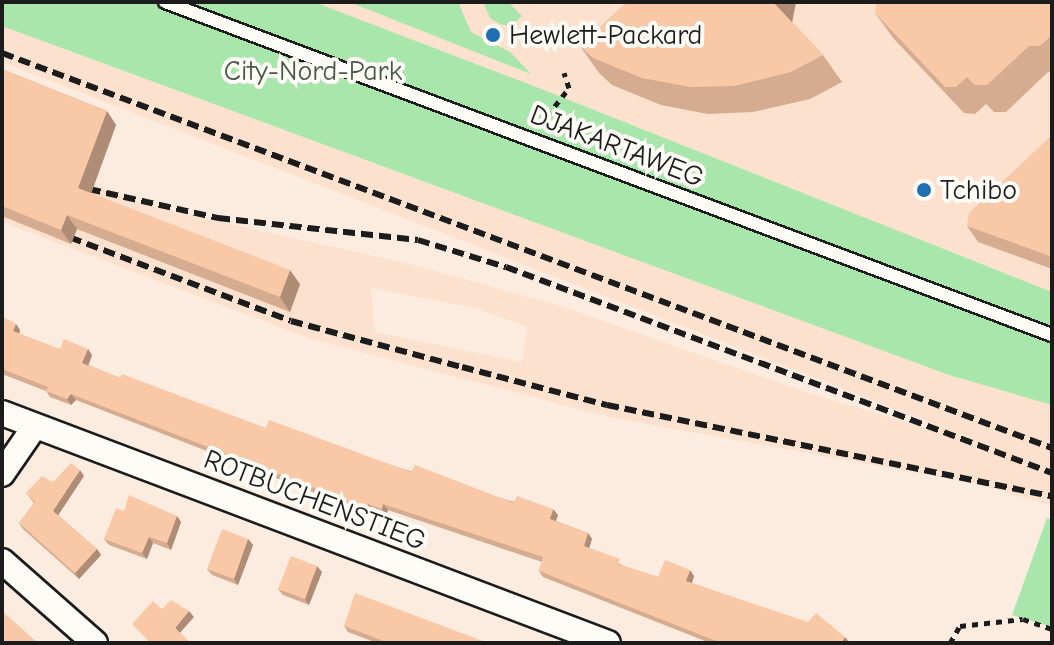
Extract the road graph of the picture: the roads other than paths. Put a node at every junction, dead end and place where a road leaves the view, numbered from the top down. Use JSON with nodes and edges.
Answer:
{"nodes":[{"id":1,"x":165,"y":2,"type":"edge"},
{"id":2,"x":1052,"y":335,"type":"edge"},
{"id":3,"x":2,"y":413,"type":"edge"},
{"id":4,"x":35,"y":426,"type":"junction"},
{"id":5,"x":2,"y":474,"type":"edge"},
{"id":6,"x":2,"y":561,"type":"edge"},
{"id":7,"x":95,"y":643,"type":"edge"},
{"id":8,"x":608,"y":643,"type":"edge"}],
"edges":[{"from":1,"to":2,"type":"lane","name":"DJAKARTAWEG"},
{"from":3,"to":4,"type":"street","name":"ROTBUCHENSTIEG"},
{"from":4,"to":5,"type":"street"},
{"from":4,"to":8,"type":"street","name":"ROTBUCHENSTIEG"},
{"from":6,"to":7,"type":"street"}]}
